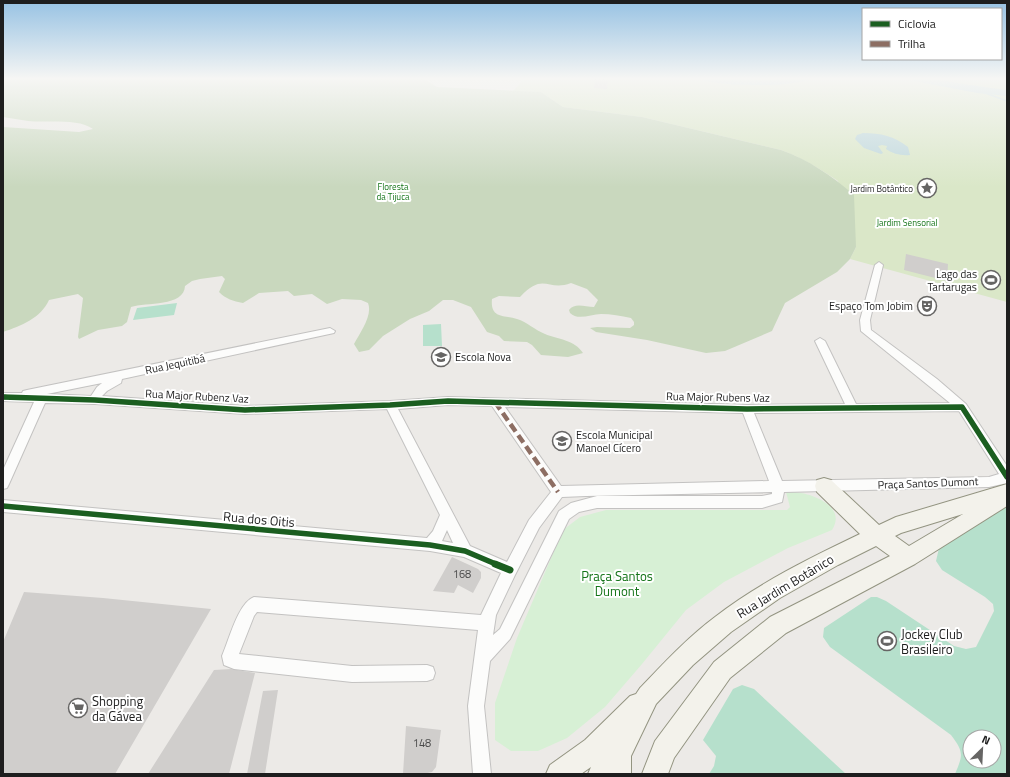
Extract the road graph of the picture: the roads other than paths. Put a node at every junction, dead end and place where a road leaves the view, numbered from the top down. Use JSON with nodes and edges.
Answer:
{"nodes":[{"id":1,"x":879,"y":265,"type":"dead end"},
{"id":2,"x":330,"y":331,"type":"dead end"},
{"id":3,"x":820,"y":341,"type":"dead end"},
{"id":4,"x":129,"y":374,"type":"junction"},
{"id":5,"x":3,"y":397,"type":"edge"},
{"id":6,"x":19,"y":397,"type":"junction"},
{"id":7,"x":41,"y":398,"type":"junction"},
{"id":8,"x":95,"y":400,"type":"junction"},
{"id":9,"x":495,"y":402,"type":"junction"},
{"id":10,"x":390,"y":405,"type":"junction"},
{"id":11,"x":962,"y":407,"type":"junction"},
{"id":12,"x":853,"y":408,"type":"junction"},
{"id":13,"x":747,"y":409,"type":"junction"},
{"id":14,"x":1007,"y":478,"type":"edge"},
{"id":15,"x":3,"y":484,"type":"edge"},
{"id":16,"x":824,"y":486,"type":"junction"},
{"id":17,"x":778,"y":487,"type":"junction"},
{"id":18,"x":558,"y":492,"type":"junction"},
{"id":19,"x":1007,"y":492,"type":"edge"},
{"id":20,"x":1007,"y":495,"type":"edge"},
{"id":21,"x":3,"y":506,"type":"edge"},
{"id":22,"x":447,"y":514,"type":"junction"},
{"id":23,"x":877,"y":536,"type":"junction"},
{"id":24,"x":430,"y":545,"type":"junction"},
{"id":25,"x":465,"y":551,"type":"junction"},
{"id":26,"x":908,"y":557,"type":"junction"},
{"id":27,"x":510,"y":570,"type":"junction"},
{"id":28,"x":487,"y":623,"type":"junction"},
{"id":29,"x":482,"y":658,"type":"junction"},
{"id":30,"x":427,"y":673,"type":"dead end"},
{"id":31,"x":648,"y":696,"type":"junction"},
{"id":32,"x":618,"y":764,"type":"edge"},
{"id":33,"x":655,"y":772,"type":"edge"},
{"id":34,"x":482,"y":774,"type":"edge"},
{"id":35,"x":559,"y":774,"type":"edge"},
{"id":36,"x":601,"y":774,"type":"edge"}],
"edges":[{"from":1,"to":11,"type":"street"},
{"from":2,"to":4,"type":"street","name":"Rua Jequitibá"},
{"from":3,"to":12,"type":"street"},
{"from":4,"to":6,"type":"street","name":"Rua Jequitibá"},
{"from":4,"to":8,"type":"street"},
{"from":5,"to":6,"type":"street","name":"Rua Major Rubenz Vaz"},
{"from":6,"to":7,"type":"street","name":"Rua Major Rubenz Vaz"},
{"from":7,"to":8,"type":"street","name":"Rua Major Rubenz Vaz"},
{"from":7,"to":15,"type":"street"},
{"from":8,"to":10,"type":"street","name":"Rua Major Rubenz Vaz"},
{"from":9,"to":10,"type":"street","name":"Rua Major Rubens Vaz"},
{"from":9,"to":13,"type":"street","name":"Rua Major Rubens Vaz"},
{"from":9,"to":18,"type":"street"},
{"from":10,"to":22,"type":"street"},
{"from":11,"to":12,"type":"street","name":"Rua Major Rubens Vaz"},
{"from":11,"to":14,"type":"street"},
{"from":12,"to":13,"type":"street","name":"Rua Major Rubens Vaz"},
{"from":13,"to":17,"type":"street"},
{"from":14,"to":16,"type":"street","name":"Praça Santos Dumont"},
{"from":16,"to":17,"type":"street","name":"Praça Santos Dumont"},
{"from":16,"to":23,"type":"main road"},
{"from":17,"to":18,"type":"street","name":"Praça Santos Dumont"},
{"from":17,"to":29,"type":"street"},
{"from":18,"to":27,"type":"street"},
{"from":19,"to":23,"type":"main road","name":"Rua Jardim Botânico"},
{"from":20,"to":26,"type":"main road"},
{"from":21,"to":24,"type":"street","name":"Rua dos Oitis"},
{"from":22,"to":24,"type":"street"},
{"from":22,"to":25,"type":"street"},
{"from":23,"to":26,"type":"main road"},
{"from":23,"to":31,"type":"main road","name":"Rua Jardim Botânico"},
{"from":24,"to":25,"type":"street","name":"Rua dos Oitis"},
{"from":25,"to":27,"type":"street","name":"Rua dos Oitis"},
{"from":26,"to":33,"type":"main road"},
{"from":27,"to":28,"type":"street"},
{"from":28,"to":29,"type":"street"},
{"from":28,"to":30,"type":"street"},
{"from":29,"to":34,"type":"street"},
{"from":31,"to":32,"type":"main road","name":"Rua Jardim Botânico"},
{"from":31,"to":35,"type":"main road"},
{"from":32,"to":36,"type":"main road","name":"Rua Jardim Botânico"}]}
